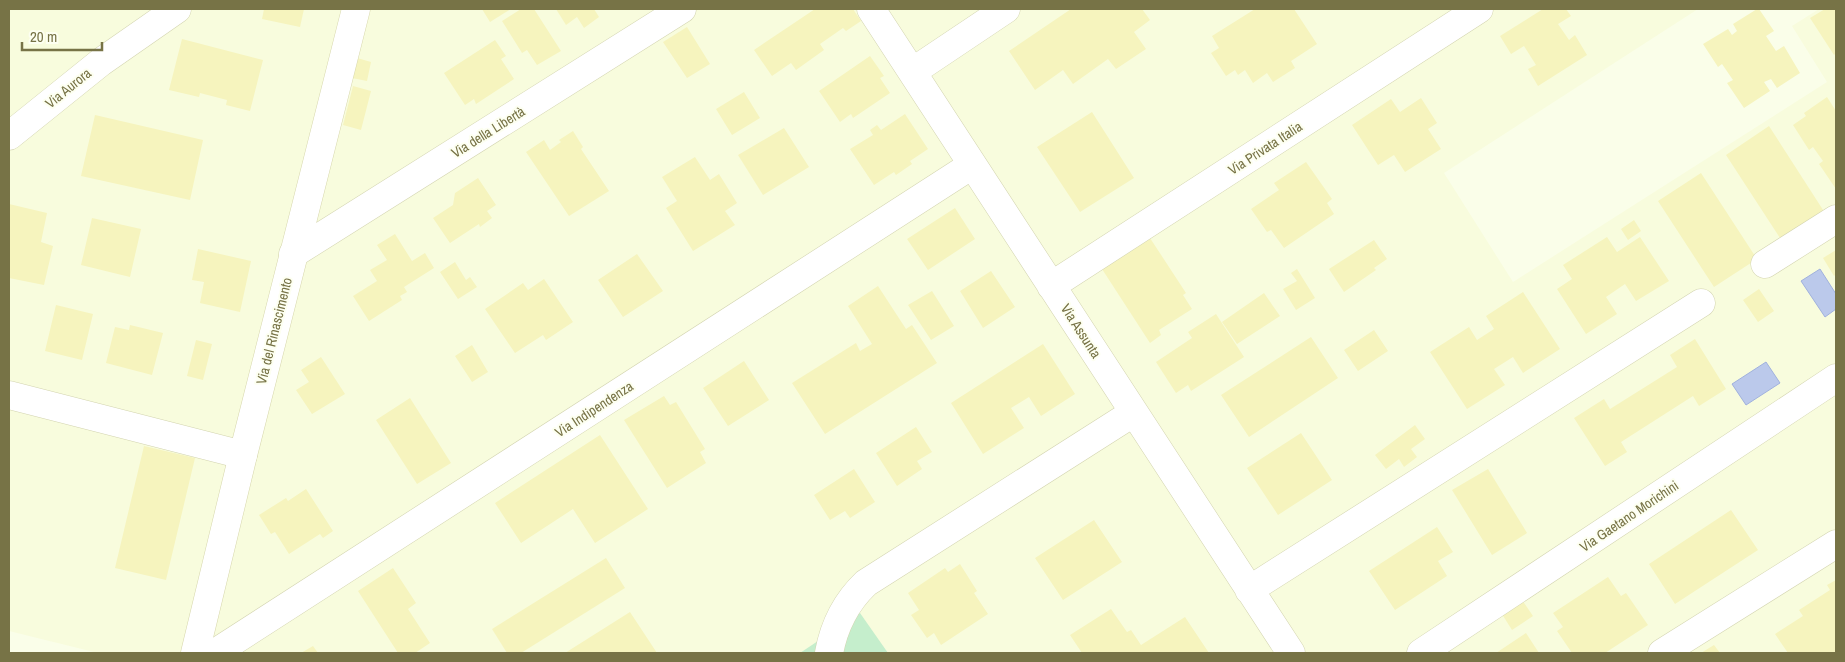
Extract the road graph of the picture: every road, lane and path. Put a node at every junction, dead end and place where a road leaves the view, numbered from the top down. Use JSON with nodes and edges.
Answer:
{"nodes":[{"id":1,"x":177,"y":9,"type":"edge"},
{"id":2,"x":682,"y":9,"type":"edge"},
{"id":3,"x":871,"y":9,"type":"edge"},
{"id":4,"x":1006,"y":9,"type":"edge"},
{"id":5,"x":1479,"y":9,"type":"edge"},
{"id":6,"x":358,"y":10,"type":"edge"},
{"id":7,"x":912,"y":72,"type":"junction"},
{"id":8,"x":9,"y":136,"type":"edge"},
{"id":9,"x":972,"y":165,"type":"junction"},
{"id":10,"x":1836,"y":219,"type":"edge"},
{"id":11,"x":293,"y":254,"type":"junction"},
{"id":12,"x":1765,"y":264,"type":"dead end"},
{"id":13,"x":1051,"y":286,"type":"junction"},
{"id":14,"x":1701,"y":303,"type":"dead end"},
{"id":15,"x":1836,"y":378,"type":"edge"},
{"id":16,"x":9,"y":395,"type":"edge"},
{"id":17,"x":1133,"y":413,"type":"junction"},
{"id":18,"x":243,"y":455,"type":"junction"},
{"id":19,"x":1836,"y":544,"type":"edge"},
{"id":20,"x":1250,"y":590,"type":"junction"},
{"id":21,"x":195,"y":653,"type":"edge"},
{"id":22,"x":215,"y":653,"type":"edge"},
{"id":23,"x":829,"y":653,"type":"edge"},
{"id":24,"x":1291,"y":653,"type":"edge"},
{"id":25,"x":1421,"y":653,"type":"edge"},
{"id":26,"x":1662,"y":653,"type":"edge"}],
"edges":[{"from":1,"to":8,"type":"street","name":"Via Aurora"},
{"from":2,"to":11,"type":"street","name":"Via della Libertà"},
{"from":3,"to":7,"type":"street","name":"Via Assunta"},
{"from":4,"to":7,"type":"street"},
{"from":5,"to":13,"type":"street","name":"Via Privata Italia"},
{"from":6,"to":11,"type":"street","name":"Via del Rinascimento"},
{"from":7,"to":9,"type":"street","name":"Via Assunta"},
{"from":9,"to":13,"type":"street","name":"Via Assunta"},
{"from":9,"to":22,"type":"street","name":"Via Indipendenza"},
{"from":10,"to":12,"type":"street"},
{"from":11,"to":18,"type":"street","name":"Via del Rinascimento"},
{"from":13,"to":17,"type":"street","name":"Via Assunta"},
{"from":14,"to":20,"type":"street"},
{"from":15,"to":25,"type":"street","name":"Via Gaetano Morichini"},
{"from":16,"to":18,"type":"street"},
{"from":17,"to":20,"type":"street","name":"Via Assunta"},
{"from":17,"to":23,"type":"street"},
{"from":18,"to":21,"type":"street","name":"Via del Rinascimento"},
{"from":19,"to":26,"type":"street"},
{"from":20,"to":24,"type":"street","name":"Via Assunta"}]}
